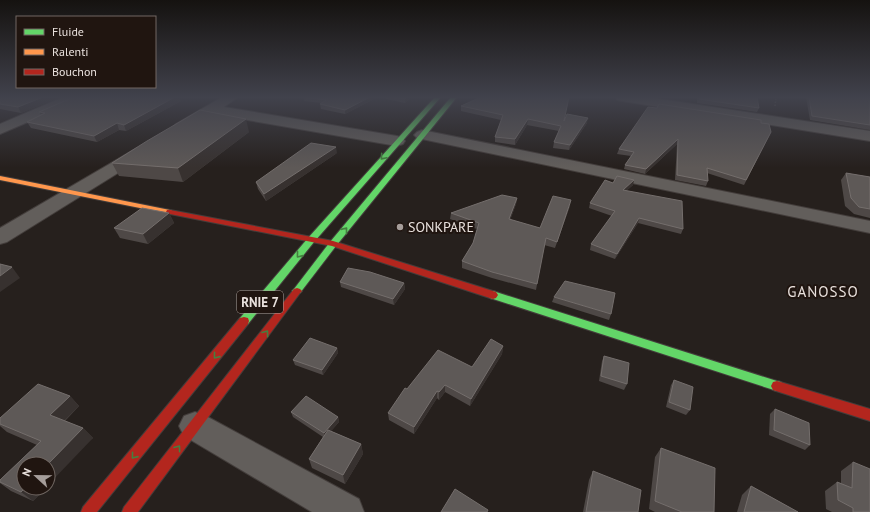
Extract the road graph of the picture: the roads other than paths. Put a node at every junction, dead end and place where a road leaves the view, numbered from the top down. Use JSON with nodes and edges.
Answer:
{"nodes":[{"id":1,"x":19,"y":121,"type":"edge"},
{"id":2,"x":191,"y":121,"type":"edge"},
{"id":3,"x":280,"y":121,"type":"edge"},
{"id":4,"x":416,"y":121,"type":"edge"},
{"id":5,"x":434,"y":121,"type":"edge"},
{"id":6,"x":776,"y":121,"type":"edge"},
{"id":7,"x":0,"y":129,"type":"edge"},
{"id":8,"x":422,"y":136,"type":"junction"},
{"id":9,"x":870,"y":136,"type":"edge"},
{"id":10,"x":397,"y":141,"type":"junction"},
{"id":11,"x":0,"y":178,"type":"edge"},
{"id":12,"x":74,"y":192,"type":"junction"},
{"id":13,"x":870,"y":227,"type":"edge"},
{"id":14,"x":0,"y":237,"type":"edge"},
{"id":15,"x":311,"y":240,"type":"junction"},
{"id":16,"x":333,"y":244,"type":"junction"},
{"id":17,"x":870,"y":415,"type":"edge"},
{"id":18,"x":195,"y":426,"type":"junction"},
{"id":19,"x":88,"y":512,"type":"edge"},
{"id":20,"x":130,"y":512,"type":"edge"},
{"id":21,"x":346,"y":512,"type":"edge"}],
"edges":[{"from":1,"to":7,"type":"street"},
{"from":2,"to":12,"type":"street"},
{"from":3,"to":10,"type":"street"},
{"from":4,"to":10,"type":"main road","name":"RNIE 7","number":"RNIE 7"},
{"from":5,"to":8,"type":"main road","name":"RNIE 7","number":"RNIE 7"},
{"from":6,"to":9,"type":"street"},
{"from":8,"to":13,"type":"street"},
{"from":16,"to":8,"type":"main road","name":"RNIE 7","number":"RNIE 7","one_way":true},
{"from":10,"to":15,"type":"main road","name":"RNIE 7","number":"RNIE 7","one_way":true},
{"from":11,"to":12,"type":"main road"},
{"from":12,"to":14,"type":"street"},
{"from":12,"to":15,"type":"main road"},
{"from":15,"to":16,"type":"main road"},
{"from":15,"to":19,"type":"main road","name":"RNIE 7","number":"RNIE 7","one_way":true},
{"from":16,"to":17,"type":"main road"},
{"from":18,"to":16,"type":"main road","name":"RNIE 7","number":"RNIE 7","one_way":true},
{"from":20,"to":18,"type":"main road","name":"RNIE 7","number":"RNIE 7","one_way":true},
{"from":18,"to":21,"type":"street"}]}
